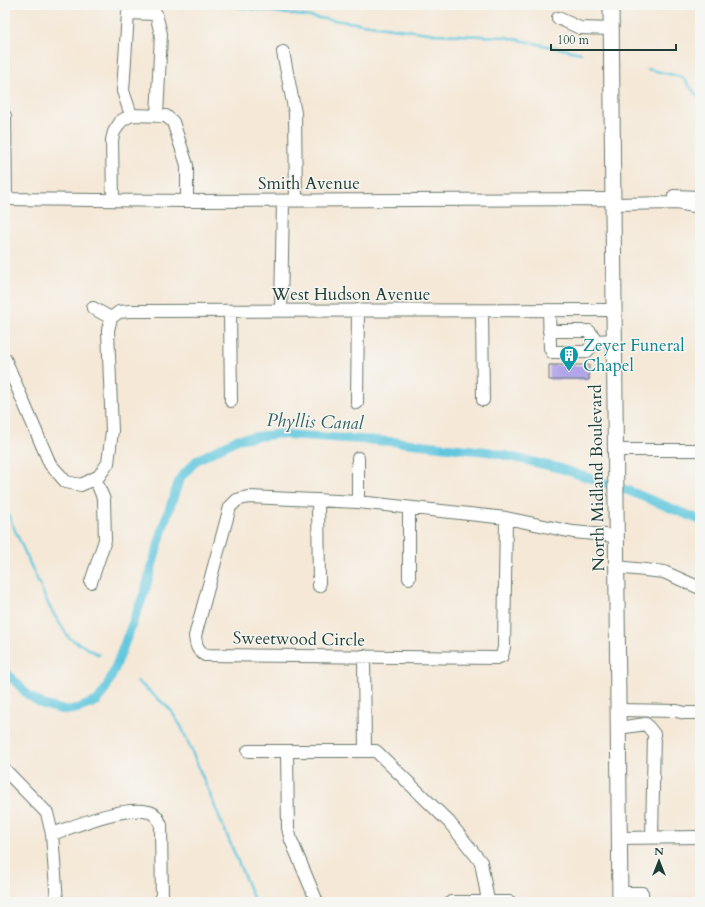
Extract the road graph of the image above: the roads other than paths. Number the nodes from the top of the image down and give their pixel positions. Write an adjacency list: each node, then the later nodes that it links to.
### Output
1 (611, 5): 3 (main road, North Midland Boulevard)
2 (558, 18): 3 (street)
3 (612, 29): 11 (main road, North Midland Boulevard)
4 (283, 52): 14 (street)
5 (131, 115): 7 (street); 7 (street); 10 (street)
6 (5, 116): 9 (street)
7 (157, 116): 12 (street)
8 (700, 197): 11 (street, Smith Avenue)
9 (5, 199): 10 (street, Smith Avenue)
10 (113, 200): 12 (street, Smith Avenue)
11 (613, 200): 14 (street, Smith Avenue); 15 (street); 20 (main road, North Midland Boulevard)
12 (187, 201): 13 (street, Smith Avenue)
13 (283, 201): 14 (street, Smith Avenue); 17 (street)
14 (296, 201)
15 (700, 207)
16 (93, 308): 23 (street)
17 (281, 310): 18 (street, West Hudson Avenue); 21 (street, West Hudson Avenue)
18 (358, 310): 22 (street, West Hudson Avenue); 30 (street)
19 (549, 310): 20 (street, West Hudson Avenue); 22 (street, West Hudson Avenue); 24 (street)
20 (614, 310): 25 (main road, North Midland Boulevard)
21 (230, 311): 23 (street, West Hudson Avenue); 29 (street)
22 (482, 311): 28 (street)
23 (111, 318): 34 (street)
24 (549, 331): 26 (street); 26 (street)
25 (614, 340): 26 (street); 31 (main road, North Midland Boulevard)
26 (597, 341)
27 (5, 359): 34 (street)
28 (483, 400)
29 (230, 401)
30 (356, 403)
31 (615, 450): 32 (street); 39 (main road, North Midland Boulevard)
32 (700, 450)
33 (358, 458): 36 (street)
34 (95, 478): 42 (street)
35 (318, 500): 36 (street, Sweetwood Circle); 43 (street); 45 (street, Sweetwood Circle)
36 (358, 502): 37 (street, Sweetwood Circle)
37 (409, 508): 38 (street, Sweetwood Circle); 41 (street)
38 (506, 518): 39 (street, Sweetwood Circle); 45 (street, Sweetwood Circle)
39 (616, 536): 40 (main road, North Midland Boulevard)
40 (616, 567): 44 (street); 46 (main road, North Midland Boulevard)
41 (409, 578)
42 (91, 582)
43 (318, 586)
44 (700, 588)
45 (364, 656): 51 (street)
46 (618, 710): 47 (street); 48 (main road, North Midland Boulevard)
47 (700, 713)
48 (618, 728): 55 (main road, North Midland Boulevard); 56 (street)
49 (248, 751): 50 (street)
50 (287, 751): 51 (street); 61 (street)
51 (365, 751): 58 (street)
52 (5, 770): 53 (street)
53 (52, 834): 59 (street); 60 (street)
54 (700, 836): 56 (street)
55 (619, 838): 56 (street); 57 (main road, North Midland Boulevard)
56 (652, 838)
57 (620, 898): 64 (street)
58 (488, 901): 62 (street); 63 (street)
59 (57, 902)
60 (162, 902)
61 (317, 902)
62 (451, 902)
63 (510, 902)
64 (644, 902)

